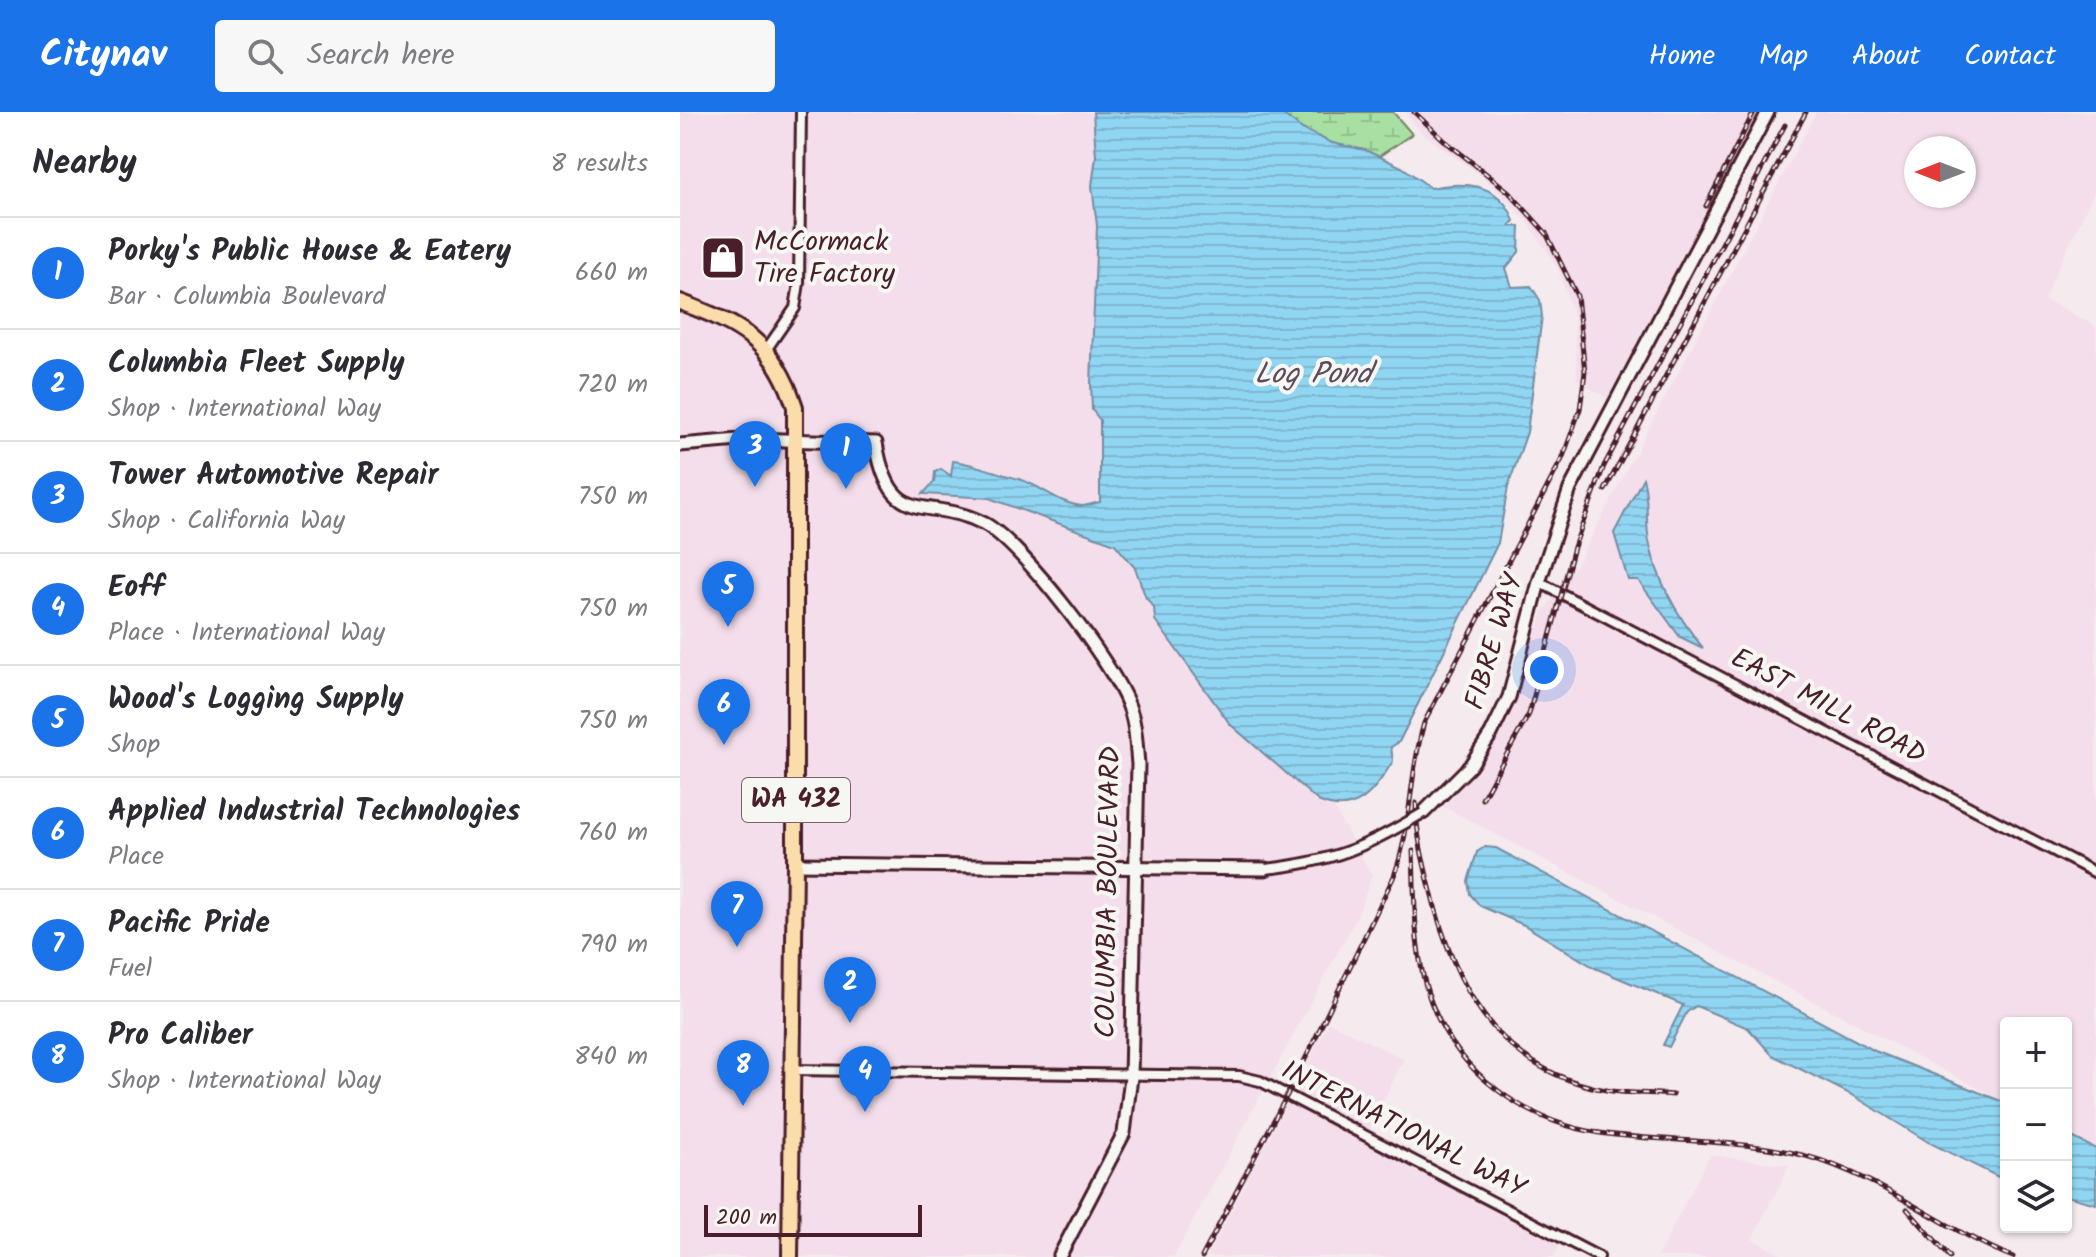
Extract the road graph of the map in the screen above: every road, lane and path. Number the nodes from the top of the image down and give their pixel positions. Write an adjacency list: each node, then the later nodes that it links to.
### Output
1 (801, 112): 4 (street)
2 (1768, 112): 7 (street, FIBRE WAY)
3 (680, 302): 4 (highway, WA 432)
4 (766, 350): 5 (highway, WA 432)
5 (796, 441): 6 (street); 9 (highway, WA 432); 10 (street, COLUMBIA BOULEVARD)
6 (680, 445)
7 (1539, 582): 8 (street, FIBRE WAY); 12 (street, EAST MILL ROAD)
8 (1423, 813): 11 (street, FIBRE WAY, bridge)
9 (795, 864): 10 (street, FIBRE WAY); 13 (highway, WA 432)
10 (1136, 867): 11 (street, FIBRE WAY); 14 (street, COLUMBIA BOULEVARD)
11 (1266, 869)
12 (2096, 873)
13 (793, 1070): 14 (street, INTERNATIONAL WAY); 15 (highway, WA 432)
14 (1131, 1077): 16 (street, COLUMBIA BOULEVARD); 17 (street, INTERNATIONAL WAY)
15 (790, 1257)
16 (1059, 1257)
17 (1599, 1257)

